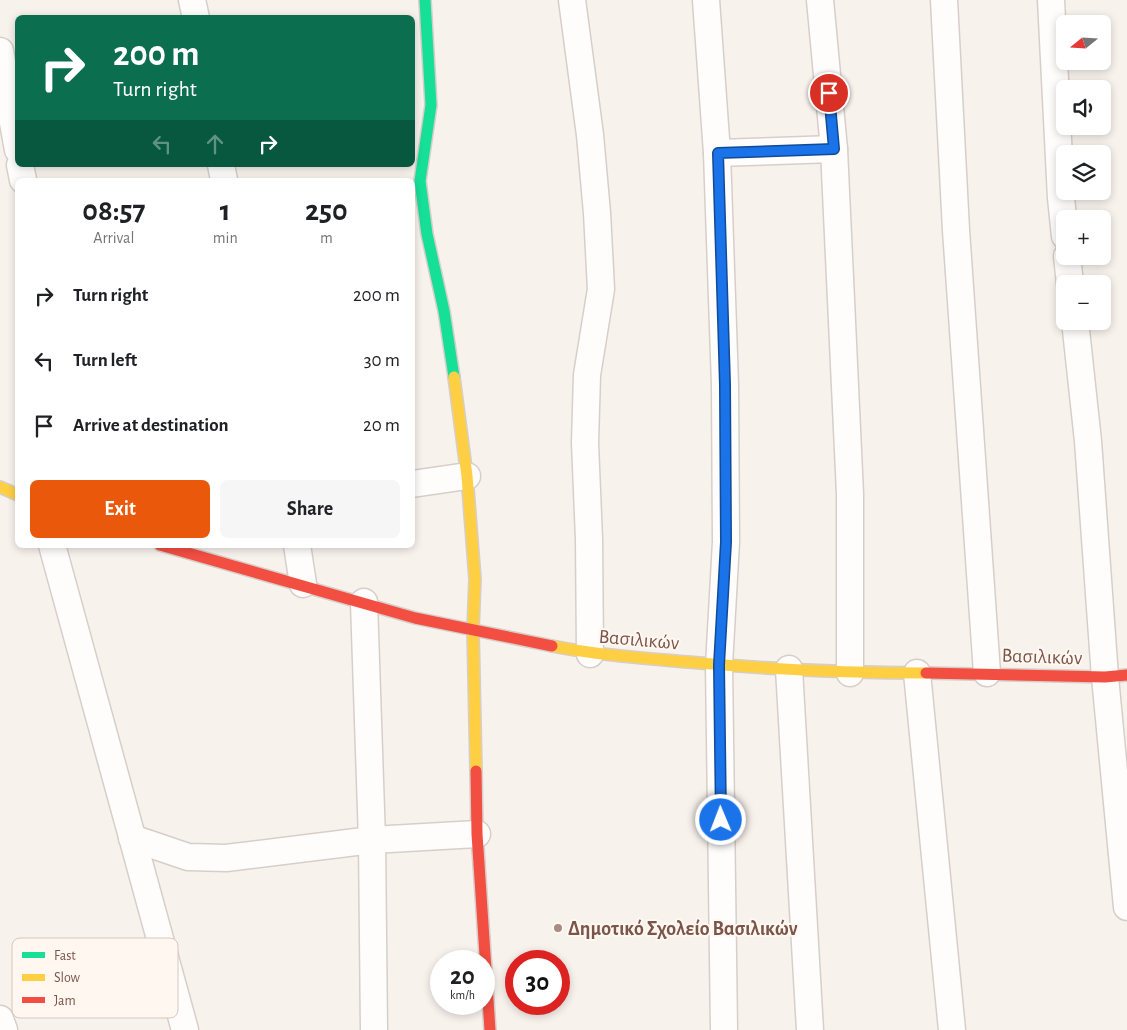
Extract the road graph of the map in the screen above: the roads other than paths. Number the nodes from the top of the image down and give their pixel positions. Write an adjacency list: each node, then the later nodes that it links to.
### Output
1 (192, 0): 8 (street)
2 (426, 0): 9 (street)
3 (572, 0): 28 (street)
4 (706, 0): 13 (street)
5 (820, 0): 12 (street)
6 (944, 0): 33 (street)
7 (1051, 0): 15 (street)
8 (195, 15)
9 (421, 45): 14 (street)
10 (0, 51): 11 (street)
11 (15, 134)
12 (834, 149): 13 (street); 32 (street)
13 (718, 153): 29 (street)
14 (416, 181): 16 (street)
15 (1062, 210)
16 (420, 236): 18 (street)
17 (1076, 330): 34 (street)
18 (467, 476): 19 (street); 27 (street)
19 (415, 484)
20 (0, 488): 21 (street)
21 (15, 494)
22 (53, 548): 36 (street)
23 (171, 548): 25 (street, Βασιλικών)
24 (297, 548): 25 (street)
25 (303, 584): 26 (street, Βασιλικών)
26 (364, 602): 27 (street, Βασιλικών); 37 (street)
27 (472, 630): 28 (street, Βασιλικών); 35 (street)
28 (590, 654): 29 (street, Βασιλικών)
29 (719, 665): 30 (street, Βασιλικών); 46 (street)
30 (789, 669): 32 (street, Βασιλικών); 47 (street)
31 (917, 672): 32 (street, Βασιλικών); 33 (street, Βασιλικών); 48 (street)
32 (850, 673)
33 (987, 673): 34 (street, Βασιλικών)
34 (1116, 676): 38 (street)
35 (477, 834): 37 (street); 45 (street)
36 (132, 838): 37 (street); 39 (street)
37 (372, 840): 44 (street)
38 (1127, 907)
39 (160, 938)
40 (178, 1005): 43 (street)
41 (0, 1019): 42 (street)
42 (4, 1030)
43 (185, 1030)
44 (374, 1030)
45 (490, 1030)
46 (724, 1030)
47 (810, 1030)
48 (952, 1030)

